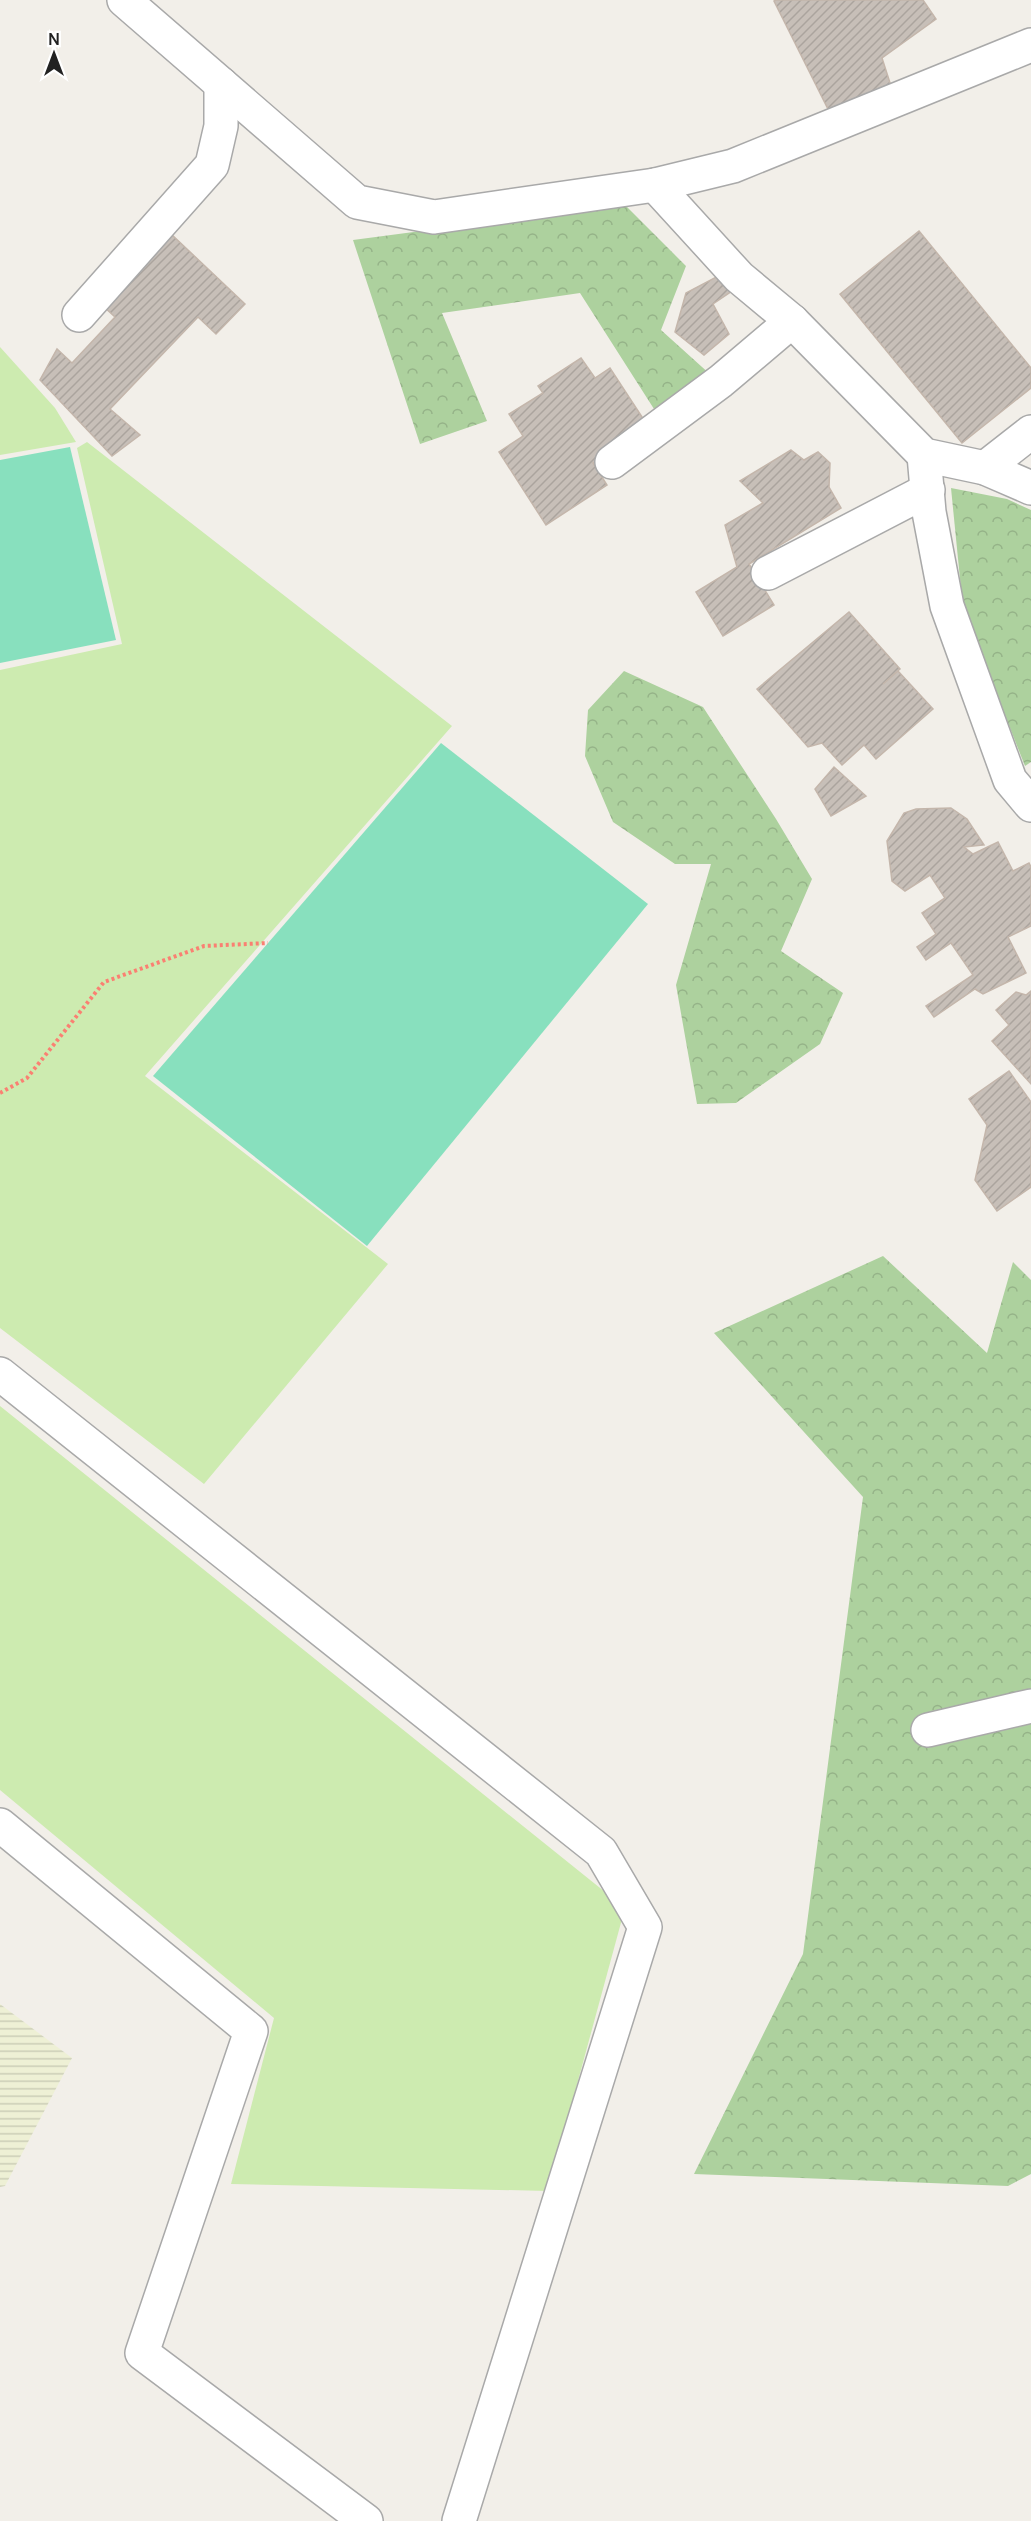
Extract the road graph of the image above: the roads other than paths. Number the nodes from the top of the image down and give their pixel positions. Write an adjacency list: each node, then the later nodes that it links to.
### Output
1 (124, 0): 3 (street)
2 (1031, 45): 4 (street)
3 (221, 84): 4 (street); 5 (street)
4 (655, 185): 6 (street)
5 (79, 315)
6 (792, 321): 8 (street); 9 (street)
7 (1031, 432): 10 (street)
8 (924, 454): 10 (street); 12 (street)
9 (612, 462)
10 (986, 468): 11 (street)
11 (1031, 488)
12 (928, 490): 13 (street); 14 (street)
13 (768, 573)
14 (1031, 805)
15 (0, 1374): 20 (street)
16 (1031, 1707): 17 (street)
17 (928, 1730)
18 (0, 1825): 19 (street)
19 (366, 2521)
20 (459, 2521)

